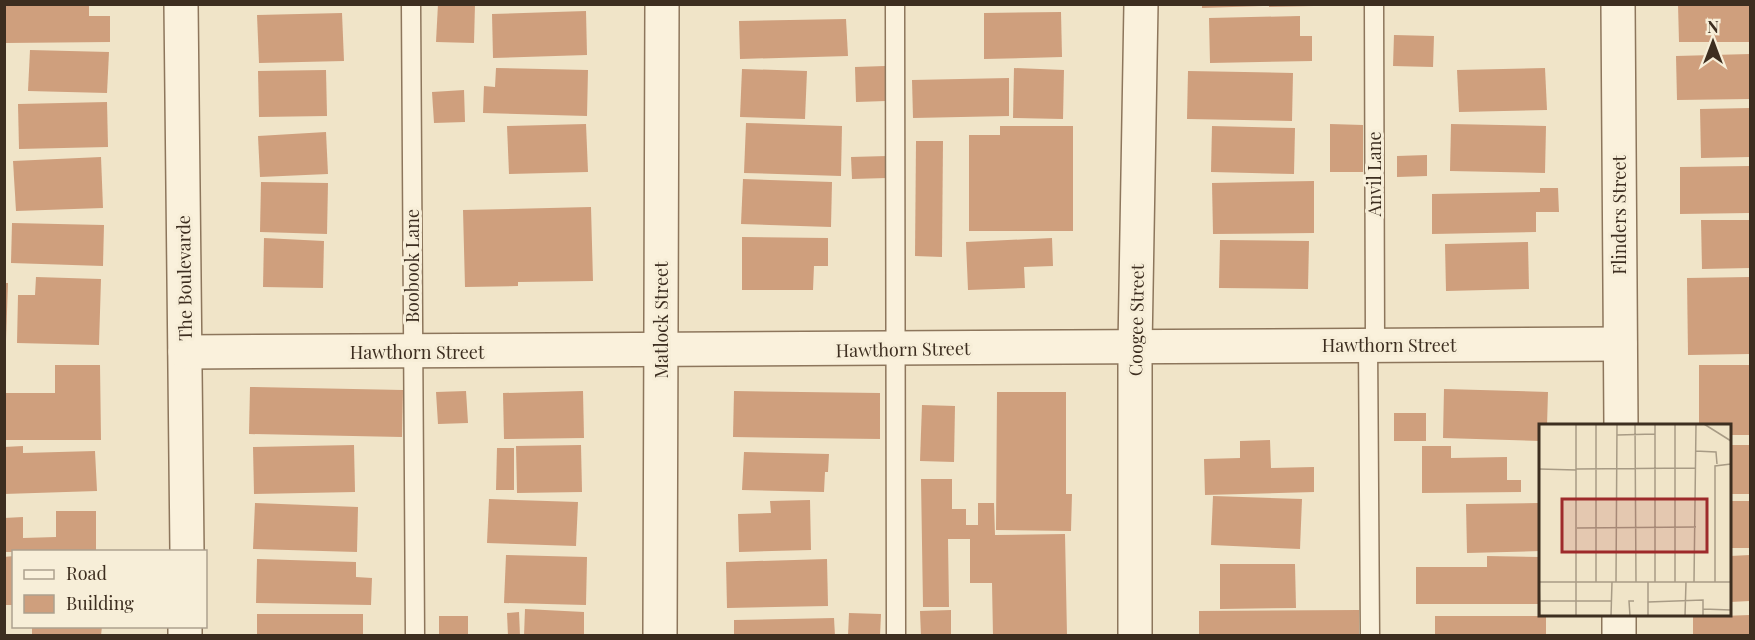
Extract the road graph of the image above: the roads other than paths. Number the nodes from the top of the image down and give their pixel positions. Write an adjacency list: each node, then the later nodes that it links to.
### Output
1 (181, 4): 13 (street, The Boulevarde)
2 (411, 4): 14 (lane, Boobook Lane)
3 (662, 4): 12 (street, Matlock Street)
4 (895, 4): 11 (lane)
5 (1142, 4): 10 (street, Coogee Street)
6 (1374, 4): 8 (lane, Anvil Lane)
7 (1618, 4): 9 (street, Flinders Street)
8 (1371, 344): 9 (street, Hawthorn Street); 10 (street, Hawthorn Street); 22 (lane, Anvil Lane)
9 (1620, 345): 15 (street, Flinders Street)
10 (1135, 346): 11 (street, Hawthorn Street); 21 (street, Coogee Street)
11 (895, 349): 12 (street, Hawthorn Street); 20 (lane)
12 (661, 351): 14 (street, Hawthorn Street); 19 (street, Matlock Street)
13 (185, 352): 14 (street, Hawthorn Street); 16 (street, The Boulevarde)
14 (412, 353): 18 (lane, Boobook Lane)
15 (1621, 424)
16 (187, 550)
17 (1619, 616): 23 (street)
18 (415, 636)
19 (660, 636)
20 (896, 636)
21 (1135, 636)
22 (1370, 636)
23 (1619, 636)

